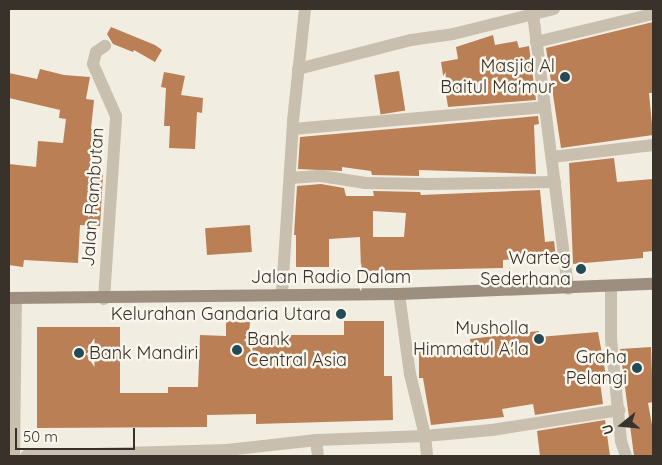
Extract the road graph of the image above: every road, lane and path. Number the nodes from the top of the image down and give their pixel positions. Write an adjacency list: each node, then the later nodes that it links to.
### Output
1 (305, 9): 7 (street)
2 (554, 9): 4 (street)
3 (650, 12): 5 (street)
4 (532, 14): 5 (street); 7 (street)
5 (536, 42): 8 (street)
6 (104, 46): 20 (street, Jalan Rambutan)
7 (298, 69): 9 (street)
8 (545, 107): 9 (street); 11 (street)
9 (292, 129): 12 (street)
10 (653, 145): 11 (street)
11 (552, 157): 13 (street)
12 (290, 178): 13 (street); 17 (street)
13 (555, 182): 16 (street)
14 (653, 284): 15 (main road, Jalan Radio Dalam)
15 (611, 288): 16 (main road, Jalan Radio Dalam); 21 (street)
16 (568, 289): 18 (main road, Jalan Radio Dalam)
17 (282, 293): 18 (main road, Jalan Radio Dalam); 20 (main road, Jalan Radio Dalam)
18 (399, 294): 22 (street)
19 (12, 298): 20 (main road, Jalan Radio Dalam); 26 (street)
20 (104, 299)
21 (619, 410): 22 (street); 30 (street)
22 (425, 436): 23 (street); 29 (street)
23 (316, 440): 24 (street); 28 (street)
24 (227, 453): 25 (street)
25 (51, 455): 27 (street)
26 (14, 456)
27 (26, 456)
28 (318, 456)
29 (427, 456)
30 (626, 456)

